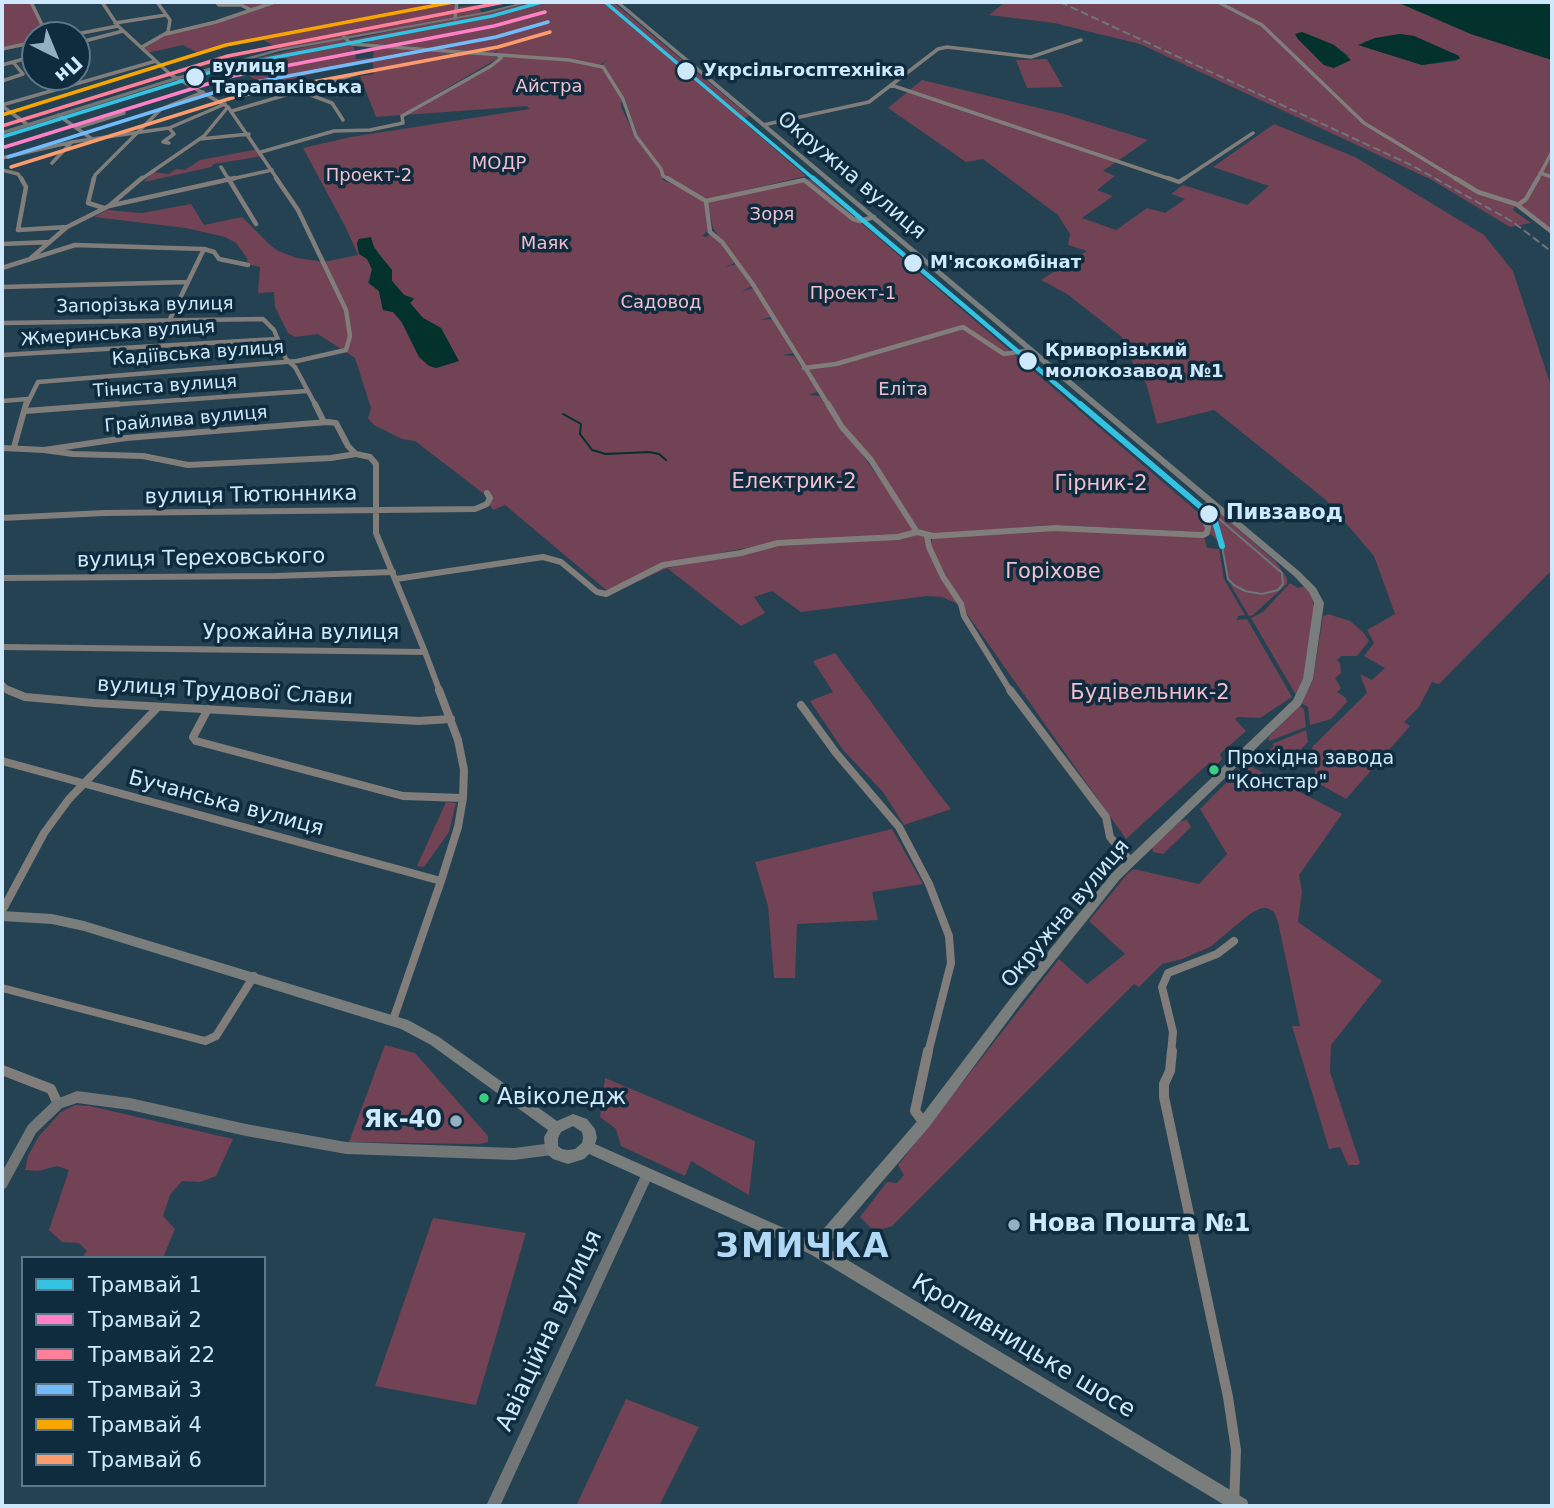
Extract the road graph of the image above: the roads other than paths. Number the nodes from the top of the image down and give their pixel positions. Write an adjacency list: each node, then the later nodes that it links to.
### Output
1 (31, 2): 13 (street)
2 (102, 2): 14 (street)
3 (157, 2): 11 (street)
4 (216, 2): 10 (street)
5 (275, 2): 10 (street)
6 (457, 2): 12 (street)
7 (529, 2): 12 (main road)
8 (617, 2): 43 (main road, Окружна вулиця)
9 (1218, 2): 65 (street)
10 (248, 9): 17 (street)
11 (166, 15): 14 (street); 17 (street)
12 (455, 18): 18 (main road)
13 (40, 21)
14 (116, 25): 15 (street); 16 (street)
15 (91, 31)
16 (123, 31): 19 (street); 22 (street)
17 (166, 34): 22 (street)
18 (344, 37): 24 (street); 32 (main road)
19 (91, 39)
20 (1081, 40): 34 (street)
21 (21, 45): 23 (street)
22 (142, 47): 26 (street)
23 (2, 49)
24 (496, 55): 54 (street); 64 (street)
25 (21, 60): 27 (street)
26 (156, 61): 29 (street); 32 (street)
27 (13, 62): 30 (street); 33 (street)
28 (134, 62): 29 (street)
29 (141, 64): 37 (street)
30 (2, 65)
31 (356, 74): 35 (street)
32 (176, 79): 36 (street); 40 (main road)
33 (2, 81)
34 (891, 85): 43 (street); 48 (street)
35 (300, 91): 38 (street); 41 (street)
36 (203, 92): 38 (street); 47 (street)
37 (2, 106): 42 (street)
38 (228, 107): 45 (street); 49 (street); 50 (street)
39 (124, 113): 44 (street)
40 (58, 116): 42 (main road); 44 (street)
41 (343, 120)
42 (27, 125): 46 (main road)
43 (763, 125): 67 (main road, Окружна вулиця)
44 (76, 128): 51 (street)
45 (169, 128): 47 (street); 53 (street)
46 (2, 133)
47 (139, 133): 51 (street); 66 (street)
48 (1253, 133)
49 (249, 134): 50 (street); 54 (street)
50 (199, 138): 66 (street)
51 (92, 139): 52 (street)
52 (72, 142): 56 (street); 57 (street)
53 (169, 143)
54 (261, 152): 60 (street)
55 (1552, 155): 61 (street)
56 (2, 158)
57 (52, 163)
58 (221, 167): 63 (street)
59 (2, 170): 69 (street)
60 (272, 170): 63 (street); 85 (street, Кадіївська вулиця)
61 (1540, 173): 62 (street); 65 (street)
62 (1552, 177)
63 (229, 180): 66 (street); 68 (street)
64 (706, 201): 67 (street); 86 (street)
65 (1518, 205): 70 (street)
66 (107, 207): 69 (street)
67 (874, 217): 83 (main road, Окружна вулиця)
68 (256, 224)
69 (67, 227): 71 (street)
70 (1552, 232)
71 (50, 242): 72 (street); 74 (street)
72 (2, 244)
73 (204, 248): 74 (street); 75 (street); 78 (street)
74 (31, 258): 76 (street)
75 (248, 265)
76 (4, 267): 77 (street)
77 (2, 276)
78 (188, 282): 79 (street); 80 (street)
79 (2, 287)
80 (170, 319): 81 (street, Запорізька вулиця); 82 (street, Запорізька вулиця)
81 (2, 323)
82 (277, 339): 84 (street, Жмеринська вулиця); 85 (street)
83 (1032, 351): 86 (street); 97 (main road, Окружна вулиця)
84 (2, 355)
85 (289, 362): 87 (street); 88 (street, Кадіївська вулиця)
86 (804, 368): 100 (street)
87 (307, 391): 90 (street, Тіниста вулиця); 91 (street)
88 (28, 399): 89 (street); 90 (street)
89 (2, 401)
90 (25, 411): 92 (street)
91 (324, 422): 94 (street, Грайлива вулиця); 95 (street)
92 (14, 447): 93 (street, Грайлива вулиця); 94 (street, Грайлива вулиця)
93 (2, 448)
94 (44, 450): 95 (street)
95 (356, 454): 98 (street)
96 (487, 492): 98 (street, вулиця Тютюнника)
97 (1212, 503): 101 (street); 114 (main road, Окружна вулиця)
98 (374, 510): 99 (street, вулиця Тютюнника); 102 (street)
99 (2, 518)
100 (917, 532): 101 (street); 102 (street, вулиця Тереховського)
101 (927, 536): 114 (street)
102 (394, 575): 103 (street, вулиця Тереховського); 105 (street)
103 (2, 578)
104 (2, 647): 105 (street, Урожайна вулиця)
105 (425, 652): 110 (street, Урожайна вулиця)
106 (2, 684): 108 (street, вулиця Трудової Слави)
107 (801, 705): 123 (street)
108 (158, 707): 109 (street, вулиця Трудової Слави); 112 (street)
109 (208, 709): 110 (street, вулиця Трудової Слави); 113 (street)
110 (451, 719): 113 (street, Урожайна вулиця)
111 (2, 761): 112 (street, Бучанська вулиця)
112 (84, 784): 115 (street, Бучанська вулиця); 116 (street)
113 (463, 798): 115 (street, Урожайна вулиця)
114 (1130, 862): 123 (main road, Окружна вулиця)
115 (441, 881): 120 (street, Урожайна вулиця)
116 (2, 913): 118 (main road)
117 (1234, 941): 130 (street)
118 (254, 976): 119 (street); 120 (main road)
119 (2, 988)
120 (393, 1020): 124 (main road)
121 (2, 1070): 122 (street)
122 (58, 1104): 126 (main road); 128 (main road)
123 (924, 1123): 129 (main road, Окружна вулиця)
124 (556, 1128): 125 (main road); 126 (main road)
125 (587, 1147): 126 (main road); 127 (main road, Кропивницьке шосе)
126 (552, 1149)
127 (647, 1175): 129 (main road, Кропивницьке шосе); 131 (main road, Авіаційна вулиця)
128 (2, 1184)
129 (816, 1249): 130 (main road, Кропивницьке шосе)
130 (1236, 1505)
131 (493, 1506)

